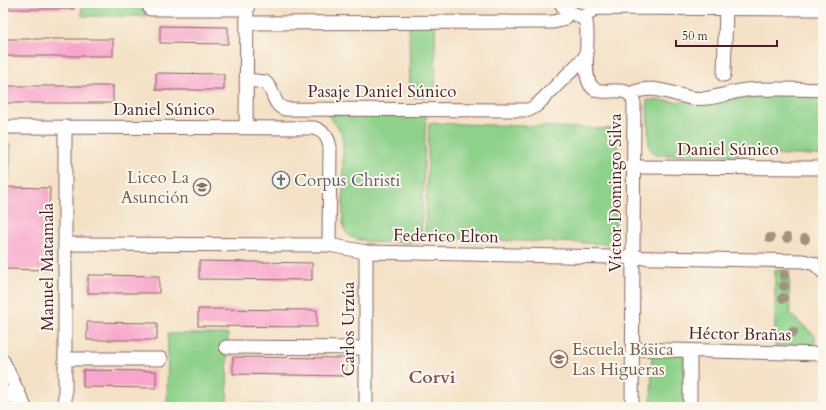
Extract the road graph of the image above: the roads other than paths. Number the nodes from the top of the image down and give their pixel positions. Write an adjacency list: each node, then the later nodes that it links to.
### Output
1 (247, 6): 5 (street); 8 (street)
2 (717, 6): 3 (street); 7 (street); 10 (street)
3 (789, 6): 6 (street)
4 (565, 8): 7 (street); 8 (street)
5 (150, 9)
6 (823, 9)
7 (583, 18): 9 (street, Víctor Domingo Silva)
8 (247, 23): 11 (street)
9 (587, 55): 11 (street, Pasaje Daniel Súnico); 13 (street, Víctor Domingo Silva)
10 (724, 75)
11 (246, 80): 16 (street)
12 (823, 90): 13 (street)
13 (630, 94): 17 (street, Víctor Domingo Silva)
14 (3, 127): 15 (street, Daniel Súnico)
15 (65, 127): 16 (street, Daniel Súnico); 19 (street, Manuel Matamala)
16 (246, 127): 20 (street, Daniel Súnico)
17 (634, 167): 18 (street, Daniel Súnico); 22 (street, Víctor Domingo Silva)
18 (823, 168)
19 (65, 244): 20 (street, Federico Elton); 29 (street, Manuel Matamala)
20 (329, 245): 21 (street, Federico Elton)
21 (366, 252): 22 (street, Federico Elton); 25 (street, Carlos Urzúa)
22 (633, 258): 23 (street, Federico Elton); 26 (street, Víctor Domingo Silva)
23 (823, 272)
24 (226, 347): 25 (street)
25 (366, 348): 35 (street, Carlos Urzúa)
26 (632, 349): 27 (street, Héctor Brañas); 36 (street, Víctor Domingo Silva)
27 (690, 351): 28 (street, Héctor Brañas); 37 (street)
28 (823, 354)
29 (64, 359): 30 (street); 34 (street, Manuel Matamala)
30 (161, 359)
31 (3, 361): 33 (street)
32 (3, 391): 33 (street)
33 (24, 406)
34 (64, 407)
35 (366, 407)
36 (632, 407)
37 (690, 407)

